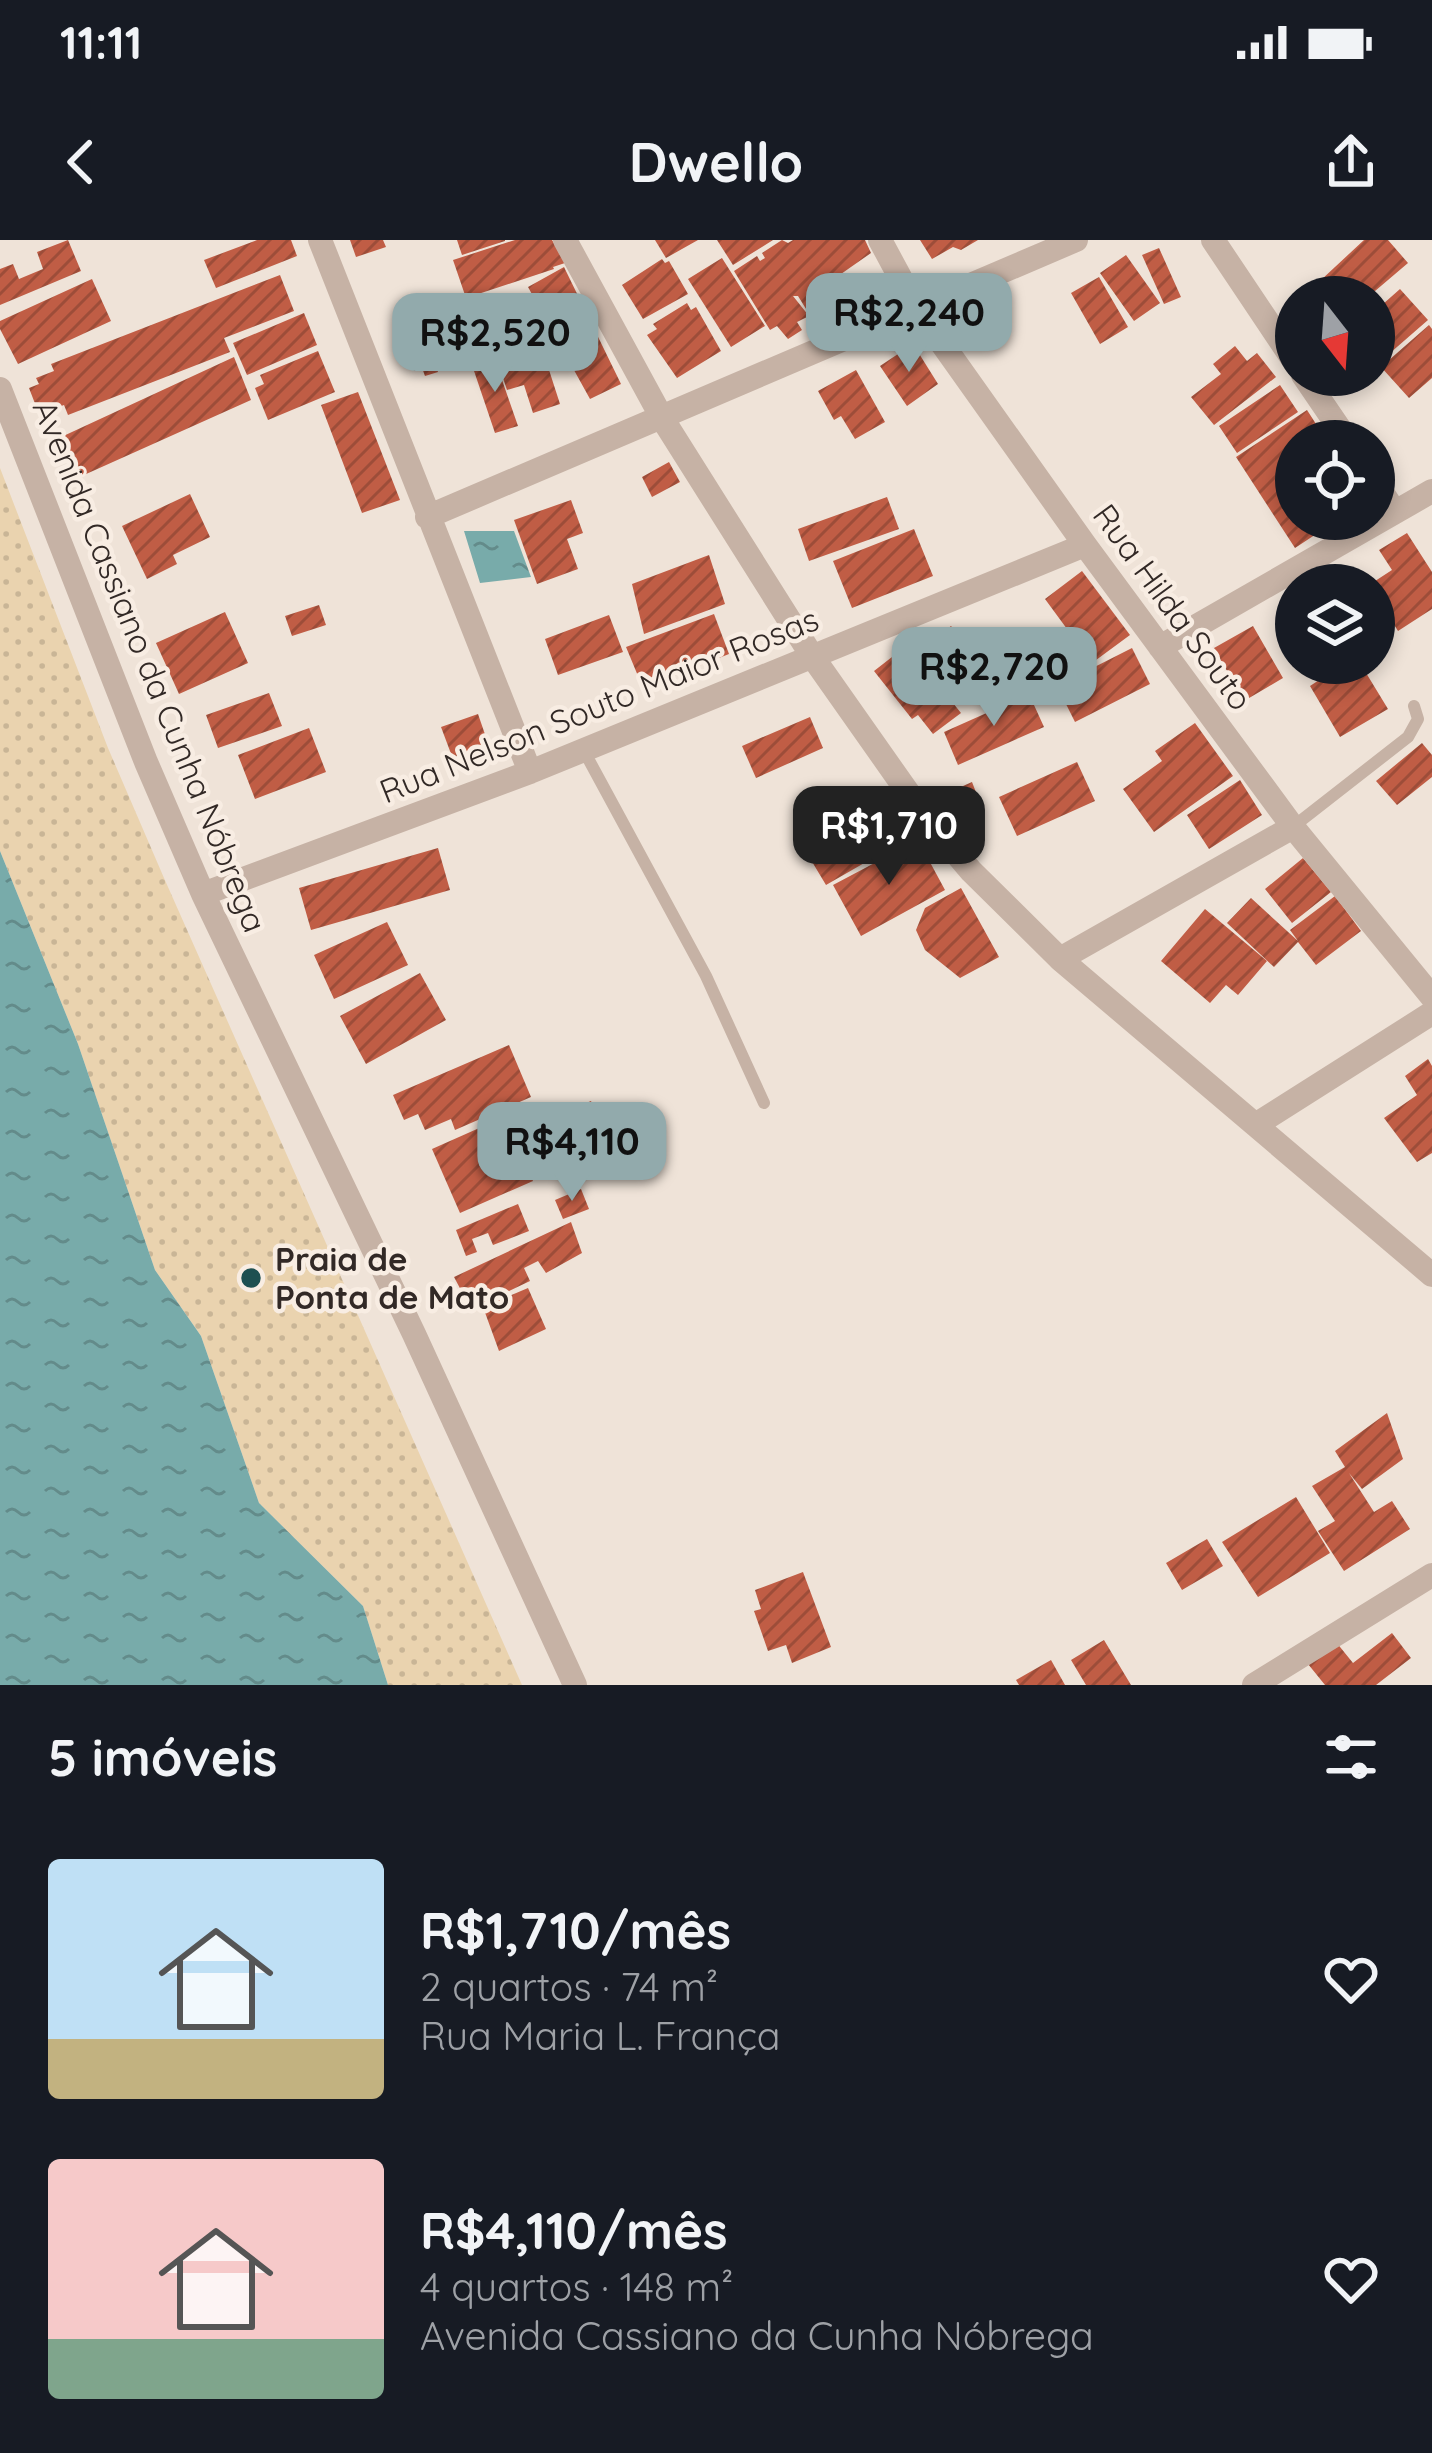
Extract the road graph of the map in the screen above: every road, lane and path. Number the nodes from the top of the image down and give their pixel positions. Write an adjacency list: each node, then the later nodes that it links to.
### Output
1 (320, 240): 12 (street)
2 (565, 240): 9 (street)
3 (1076, 240): 6 (street)
4 (1213, 240): 7 (street)
5 (881, 241): 6 (street, Rua Hilda Souto)
6 (916, 307): 9 (street); 14 (street, Rua Hilda Souto)
7 (1275, 333)
8 (0, 389): 21 (street, Avenida Cassiano da Cunha Nóbrega)
9 (662, 418): 12 (street); 16 (street)
10 (1432, 491): 11 (street)
11 (1395, 512)
12 (427, 517): 19 (street)
13 (1346, 540): 15 (street)
14 (1085, 545): 15 (street, Rua Hilda Souto); 16 (street, Rua Nelson Souto Maior Rosas)
15 (1160, 646): 20 (street, Rua Hilda Souto)
16 (812, 656): 18 (street, Rua Nelson Souto Maior Rosas); 22 (street)
17 (1414, 706): 20 (lane)
18 (584, 750): 19 (street, Rua Nelson Souto Maior Rosas); 25 (lane)
19 (530, 772): 21 (street, Rua Nelson Souto Maior Rosas)
20 (1293, 827): 22 (street); 23 (street, Rua Hilda Souto)
21 (203, 894): 29 (street, Avenida Cassiano da Cunha Nóbrega)
22 (1060, 959): 26 (street)
23 (1432, 998)
24 (1432, 1013): 26 (street)
25 (764, 1103)
26 (1257, 1124): 27 (street)
27 (1432, 1275)
28 (1432, 1575): 30 (street)
29 (575, 1685)
30 (1254, 1685)

